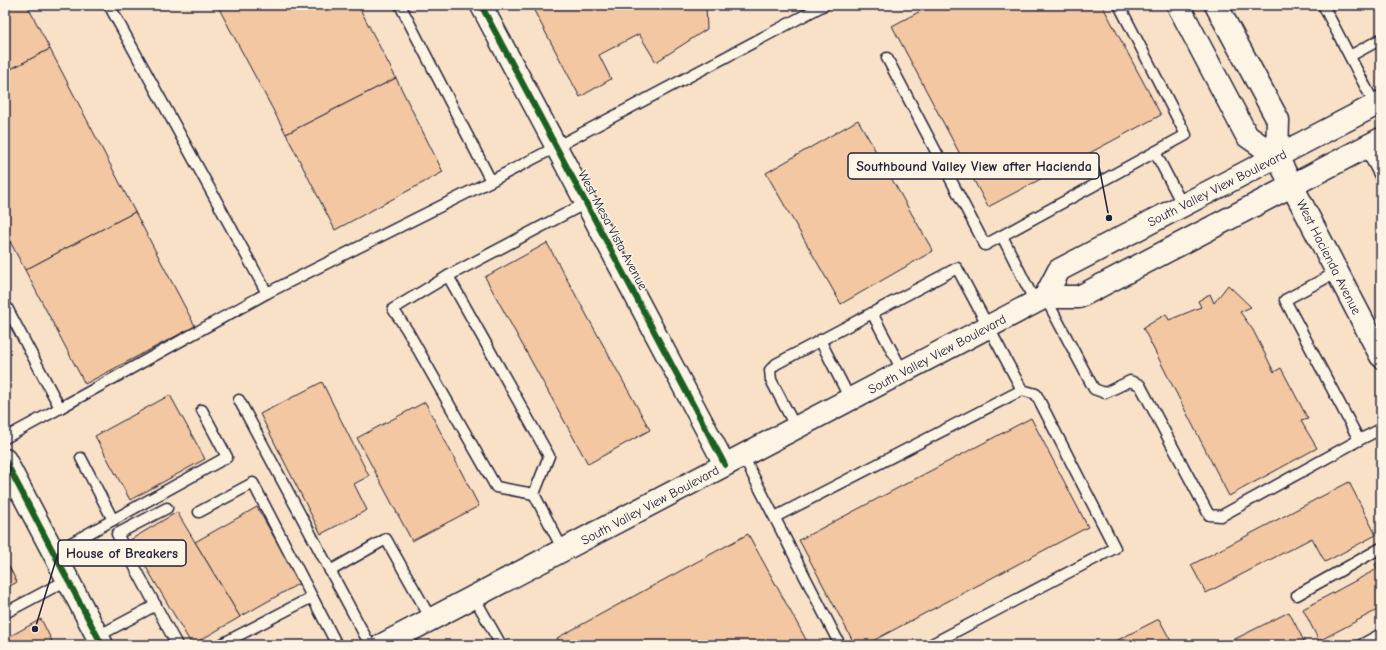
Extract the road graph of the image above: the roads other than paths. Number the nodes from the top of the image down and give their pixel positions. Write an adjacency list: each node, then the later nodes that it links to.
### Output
1 (109, 5): 25 (lane)
2 (400, 5): 18 (lane)
3 (481, 5): 14 (street, West Mesa Vista Avenue)
4 (824, 5): 14 (lane)
5 (1119, 5): 15 (lane)
6 (1178, 5): 16 (main road, West Hacienda Avenue)
7 (1216, 5): 16 (main road, West Hacienda Avenue)
8 (1323, 5): 10 (lane)
9 (1381, 40): 10 (lane)
10 (1350, 56): 12 (lane)
11 (887, 58): 22 (lane)
12 (1378, 103): 16 (main road, South Valley View Boulevard)
13 (1373, 144): 17 (lane); 19 (main road, South Valley View Boulevard)
14 (556, 148): 18 (lane); 20 (street, West Mesa Vista Avenue)
15 (1155, 152): 21 (lane); 22 (lane)
16 (1277, 157): 19 (main road, West Hacienda Avenue); 21 (main road, South Valley View Boulevard)
17 (1381, 178)
18 (490, 181): 25 (lane)
19 (1293, 187): 23 (main road, West Hacienda Avenue); 26 (main road, South Valley View Boulevard)
20 (586, 203): 24 (lane); 44 (street, West Mesa Vista Avenue)
21 (1183, 206): 26 (main road, South Valley View Boulevard)
22 (1002, 236): 26 (lane)
23 (1337, 272): 31 (main road, West Hacienda Avenue); 41 (lane)
24 (448, 276): 46 (lane); 46 (lane)
25 (267, 293): 36 (lane)
26 (1040, 300): 29 (main road, South Valley View Boulevard); 41 (lane)
27 (5, 304): 36 (lane)
28 (872, 313): 29 (lane); 30 (lane); 32 (lane)
29 (989, 326): 32 (main road, South Valley View Boulevard); 33 (lane)
30 (820, 340): 35 (lane); 38 (lane)
31 (1381, 356)
32 (903, 372): 35 (main road, South Valley View Boulevard)
33 (1022, 390): 49 (lane); 71 (lane)
34 (239, 400): 54 (lane)
35 (850, 400): 38 (main road, South Valley View Boulevard)
36 (60, 408): 40 (lane)
37 (202, 410): 50 (lane)
38 (796, 428): 44 (main road, South Valley View Boulevard)
39 (1381, 429): 41 (lane)
40 (5, 438)
41 (1359, 440)
42 (81, 458): 50 (lane)
43 (5, 460): 45 (main road)
44 (734, 460): 49 (lane); 52 (main road, South Valley View Boulevard)
45 (12, 492): 53 (main road)
46 (534, 494): 52 (lane)
47 (167, 508): 59 (lane)
48 (199, 512): 57 (lane)
49 (775, 517): 70 (lane)
50 (113, 520): 53 (lane)
51 (1381, 548): 56 (lane)
52 (563, 550): 58 (main road, South Valley View Boulevard)
53 (53, 553): 55 (main road)
54 (330, 571): 61 (lane); 68 (lane)
55 (67, 580): 60 (lane); 63 (main road)
56 (1297, 595)
57 (312, 597): 66 (lane); 67 (lane)
58 (474, 597): 61 (main road, South Valley View Boulevard); 69 (lane)
59 (156, 605): 63 (lane); 65 (lane)
60 (5, 612)
61 (432, 619): 64 (main road, South Valley View Boulevard)
62 (1381, 634): 72 (lane)
63 (100, 641)
64 (388, 644)
65 (177, 645)
66 (220, 645)
67 (337, 645)
68 (370, 645)
69 (501, 645)
70 (840, 645)
71 (930, 645)
72 (1361, 645)

